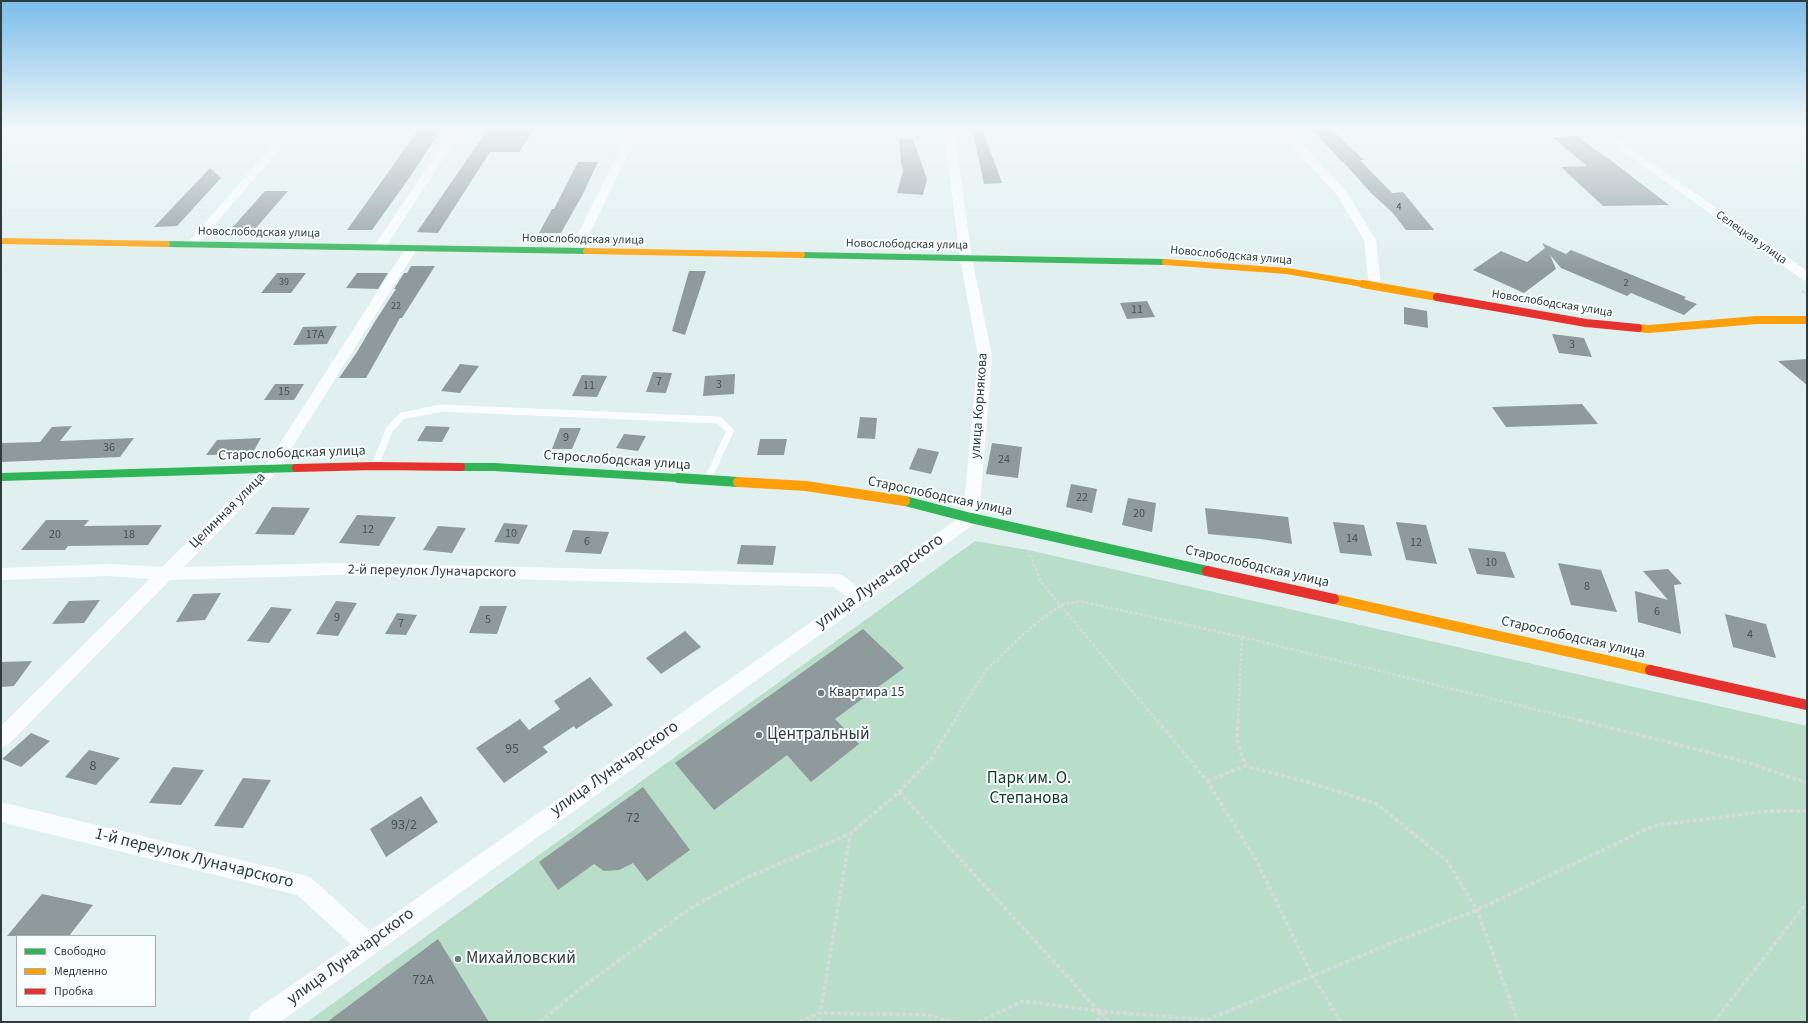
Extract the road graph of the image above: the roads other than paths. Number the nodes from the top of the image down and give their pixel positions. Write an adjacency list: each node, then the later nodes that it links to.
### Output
1 (251, 177): 8 (street)
2 (426, 177): 9 (street)
3 (612, 177): 11 (street)
4 (955, 177): 12 (street, улица Корнякова)
5 (1327, 177): 14 (street)
6 (1665, 177): 13 (street, Селецкая улица)
7 (1, 241): 8 (street, Новослободская улица)
8 (193, 243): 9 (street, Новослободская улица)
9 (379, 248): 10 (street, Новослободская улица)
10 (411, 249): 11 (street, Новослободская улица); 17 (street, Целинная улица)
11 (575, 252): 12 (street, Новослободская улица)
12 (966, 258): 14 (street, Новослободская улица); 20 (street, улица Корнякова)
13 (1807, 277)
14 (1376, 286): 15 (street, Новослободская улица)
15 (1807, 320)
16 (376, 466): 17 (street, Старослободская улица); 19 (street, Старослободская улица); 19 (lane)
17 (271, 469): 18 (street, Старослободская улица); 22 (street, Целинная улица)
18 (1, 477)
19 (708, 480): 20 (street, Старослободская улица)
20 (971, 518): 23 (street, улица Луначарского); 24 (street, Старослободская улица)
21 (1, 574): 22 (street, 2-й переулок Луначарского)
22 (166, 574): 23 (street, 2-й переулок Луначарского); 25 (street, Целинная улица)
23 (858, 598): 27 (street, улица Луначарского)
24 (1807, 705)
25 (1, 739)
26 (1, 812): 27 (street, 1-й переулок Луначарского)
27 (368, 944): 28 (street, улица Луначарского)
28 (260, 1022)

